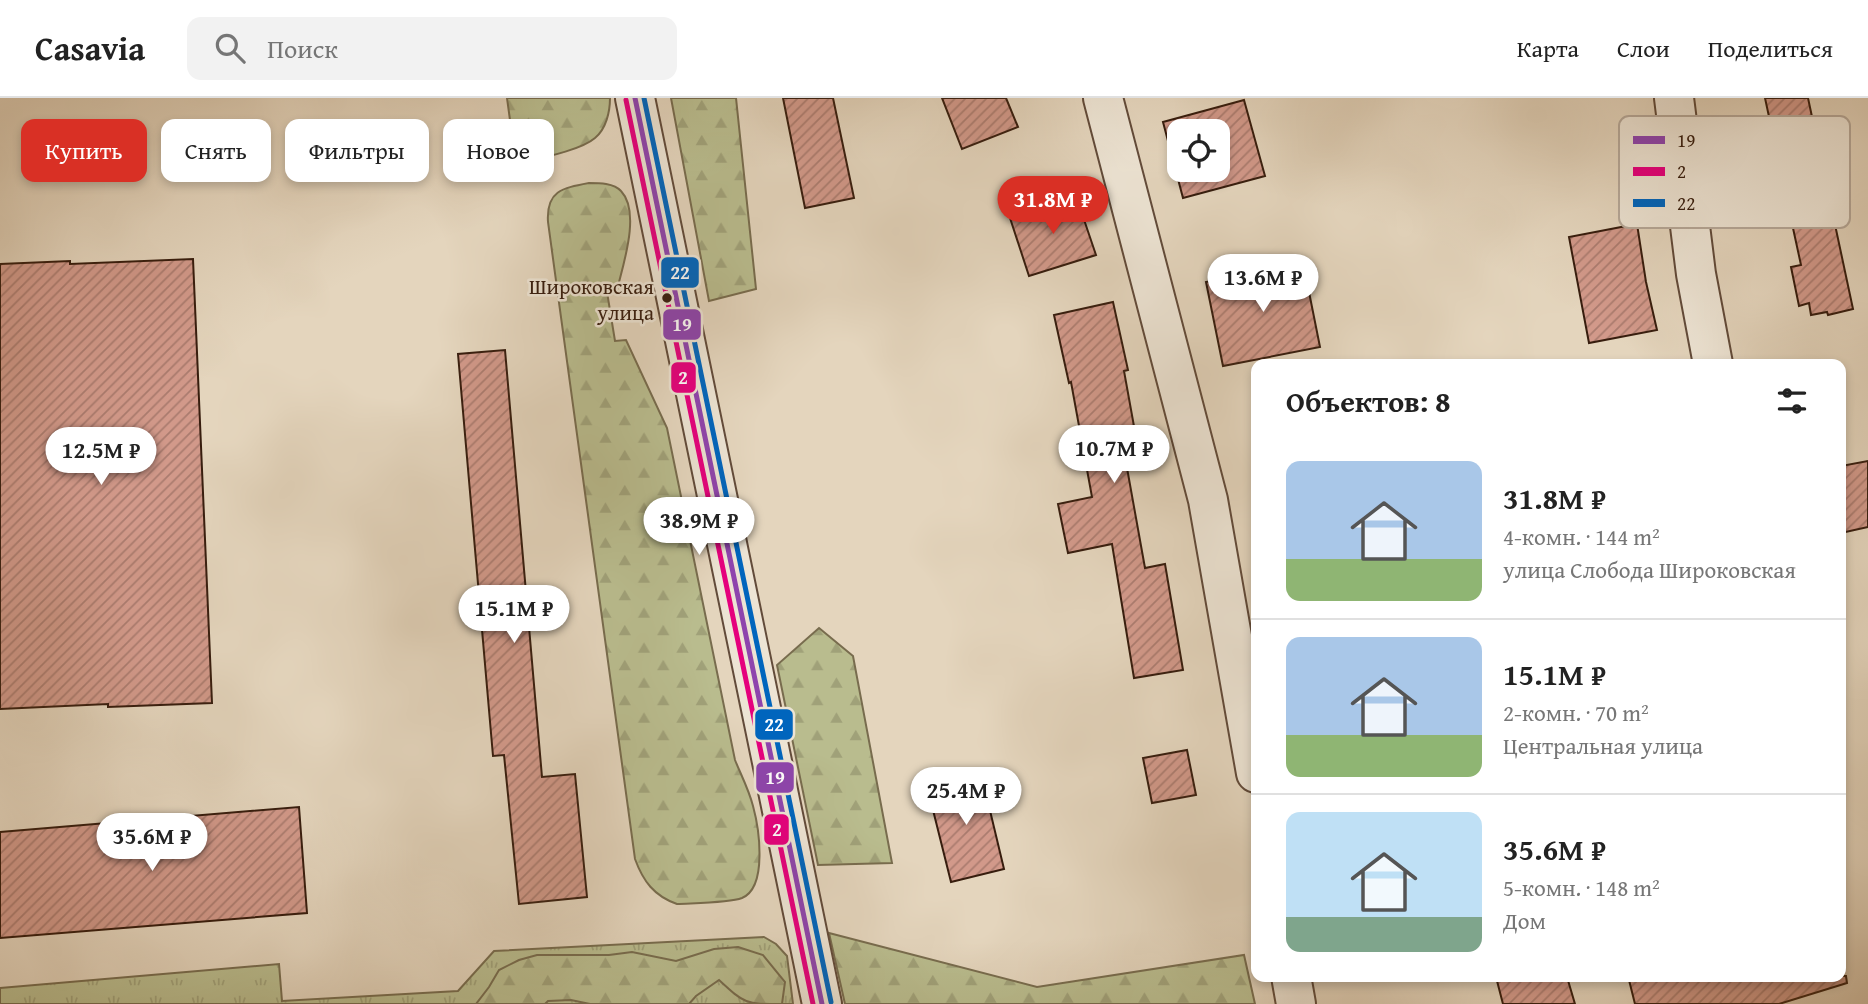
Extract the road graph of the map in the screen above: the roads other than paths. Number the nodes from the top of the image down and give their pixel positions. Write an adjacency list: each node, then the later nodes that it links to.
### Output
1 (635, 98): 9 (street)
2 (1104, 98): 7 (street)
3 (1674, 98): 4 (street)
4 (1676, 116)
5 (1690, 228): 6 (street)
6 (1712, 359)
7 (1251, 734)
8 (1292, 982): 10 (street)
9 (822, 1004)
10 (1296, 1004)

